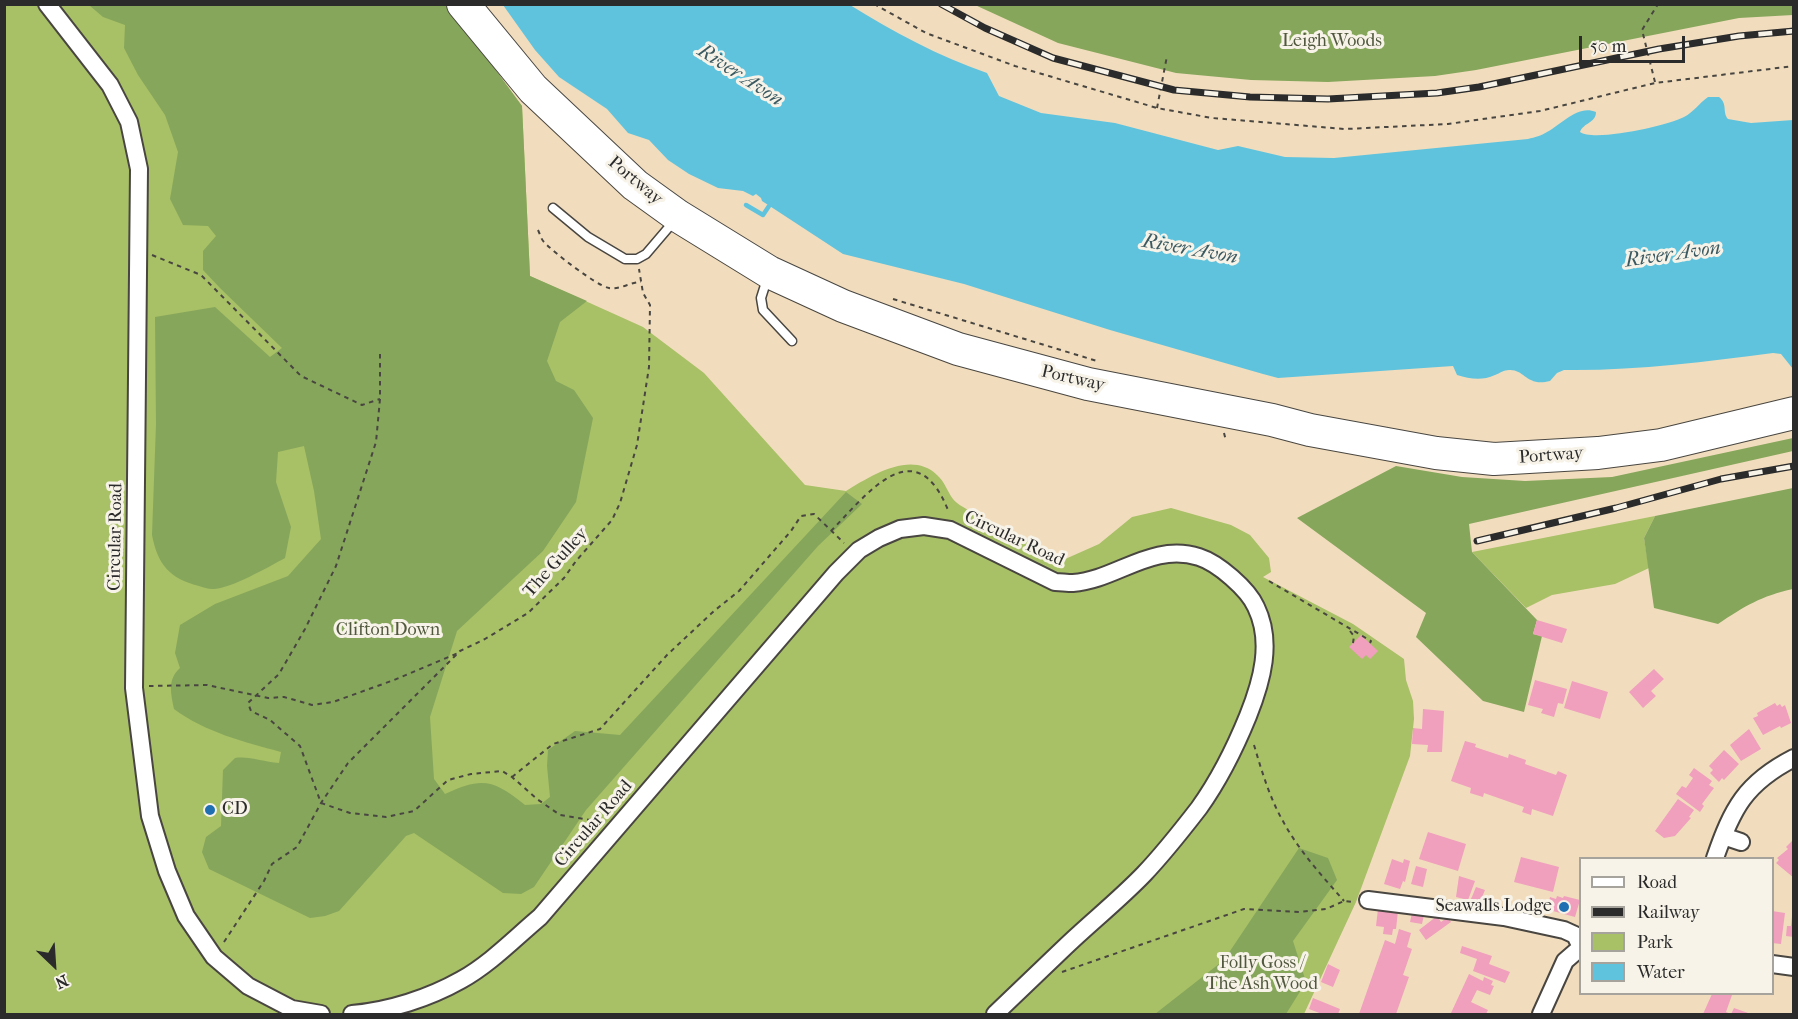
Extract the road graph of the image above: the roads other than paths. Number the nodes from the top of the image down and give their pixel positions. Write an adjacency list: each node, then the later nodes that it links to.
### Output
1 (47, 4): 17 (street, Circular Road)
2 (463, 4): 4 (highway, Portway)
3 (553, 208): 4 (lane)
4 (678, 216): 5 (highway, Portway)
5 (769, 272): 6 (lane); 7 (highway, Portway)
6 (792, 341)
7 (1794, 412)
8 (1794, 758): 9 (street)
9 (1723, 836): 10 (street); 11 (street)
10 (1741, 842)
11 (1715, 857)
12 (1368, 900): 13 (street)
13 (1579, 942)
14 (1579, 948): 20 (street)
15 (1774, 964): 16 (street)
16 (1794, 967)
17 (321, 1014)
18 (352, 1014): 19 (street, Circular Road)
19 (995, 1014)
20 (1541, 1014)

